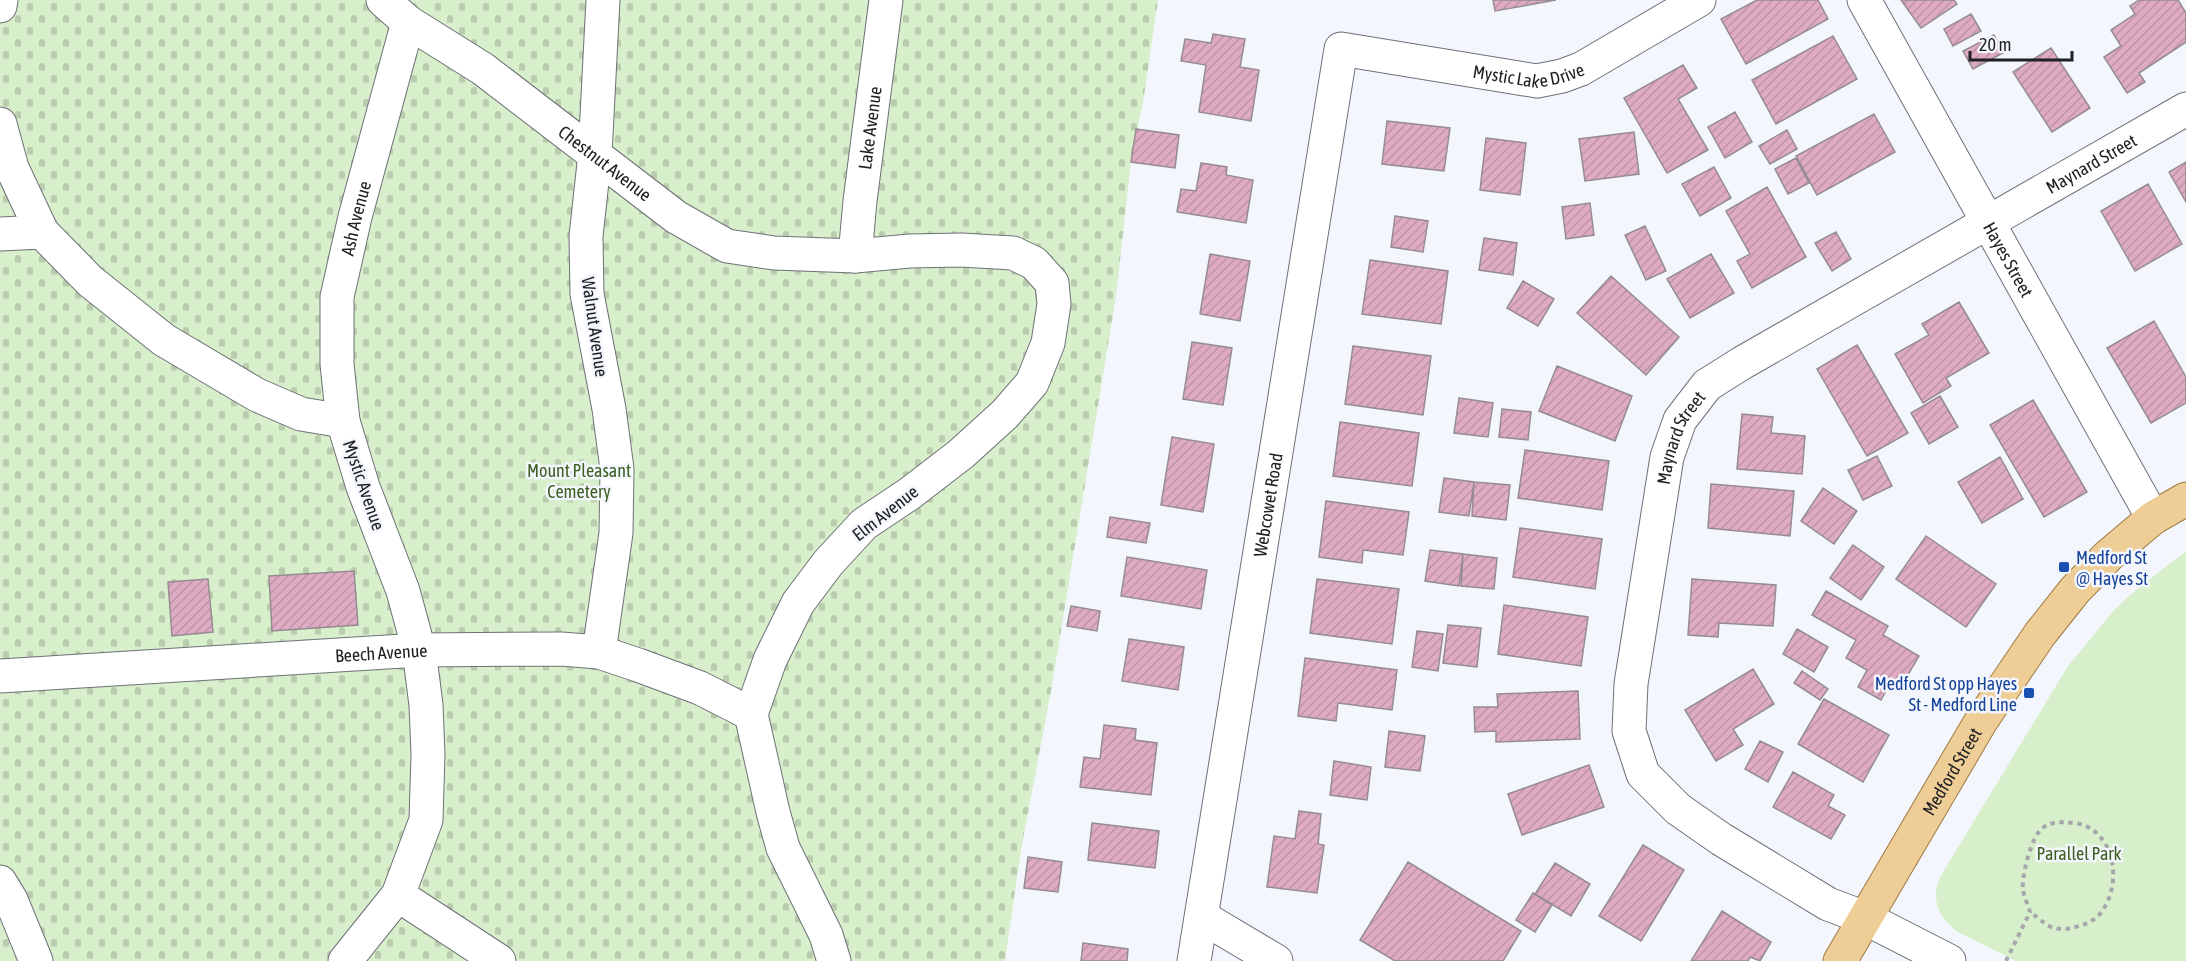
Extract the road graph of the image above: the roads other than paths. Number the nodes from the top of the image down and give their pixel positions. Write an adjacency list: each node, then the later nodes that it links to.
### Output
1 (1, 0): 7 (street)
2 (383, 0): 8 (street, Chestnut Avenue)
3 (603, 0): 12 (street, Walnut Avenue)
4 (886, 0): 16 (street, Lake Avenue)
5 (1699, 0): 9 (street, Mystic Lake Drive)
6 (1864, 0): 13 (street, Hayes Street)
7 (0, 6)
8 (408, 22): 12 (street, Chestnut Avenue); 17 (street, Ash Avenue)
9 (1341, 49): 26 (street, Webcowet Road)
10 (2186, 109): 13 (street, Maynard Street)
11 (0, 124): 14 (street, Mystic Avenue)
12 (595, 153): 16 (street, Chestnut Avenue); 21 (street, Walnut Avenue)
13 (1989, 221): 19 (street, Hayes Street); 27 (street, Maynard Street)
14 (42, 232): 15 (street); 17 (street, Mystic Avenue)
15 (0, 234)
16 (855, 256): 23 (street, Elm Avenue)
17 (343, 421): 20 (street, Mystic Avenue)
18 (2186, 500): 19 (main road, Medford Street)
19 (2153, 518): 27 (main road, Medford Street)
20 (419, 650): 21 (street, Beech Avenue); 22 (street, Beech Avenue); 25 (street, Mystic Avenue)
21 (599, 652): 23 (street, Beech Avenue)
22 (0, 676)
23 (752, 714): 31 (street)
24 (0, 882): 28 (street)
25 (398, 895): 29 (street, Mystic Avenue); 30 (street)
26 (1202, 916): 32 (street, Webcowet Road); 33 (street)
27 (1865, 918): 34 (main road, Medford Street); 35 (street, Maynard Street)
28 (36, 961)
29 (345, 961)
30 (499, 961)
31 (834, 961)
32 (1194, 961)
33 (1276, 961)
34 (1840, 961)
35 (1949, 961)

